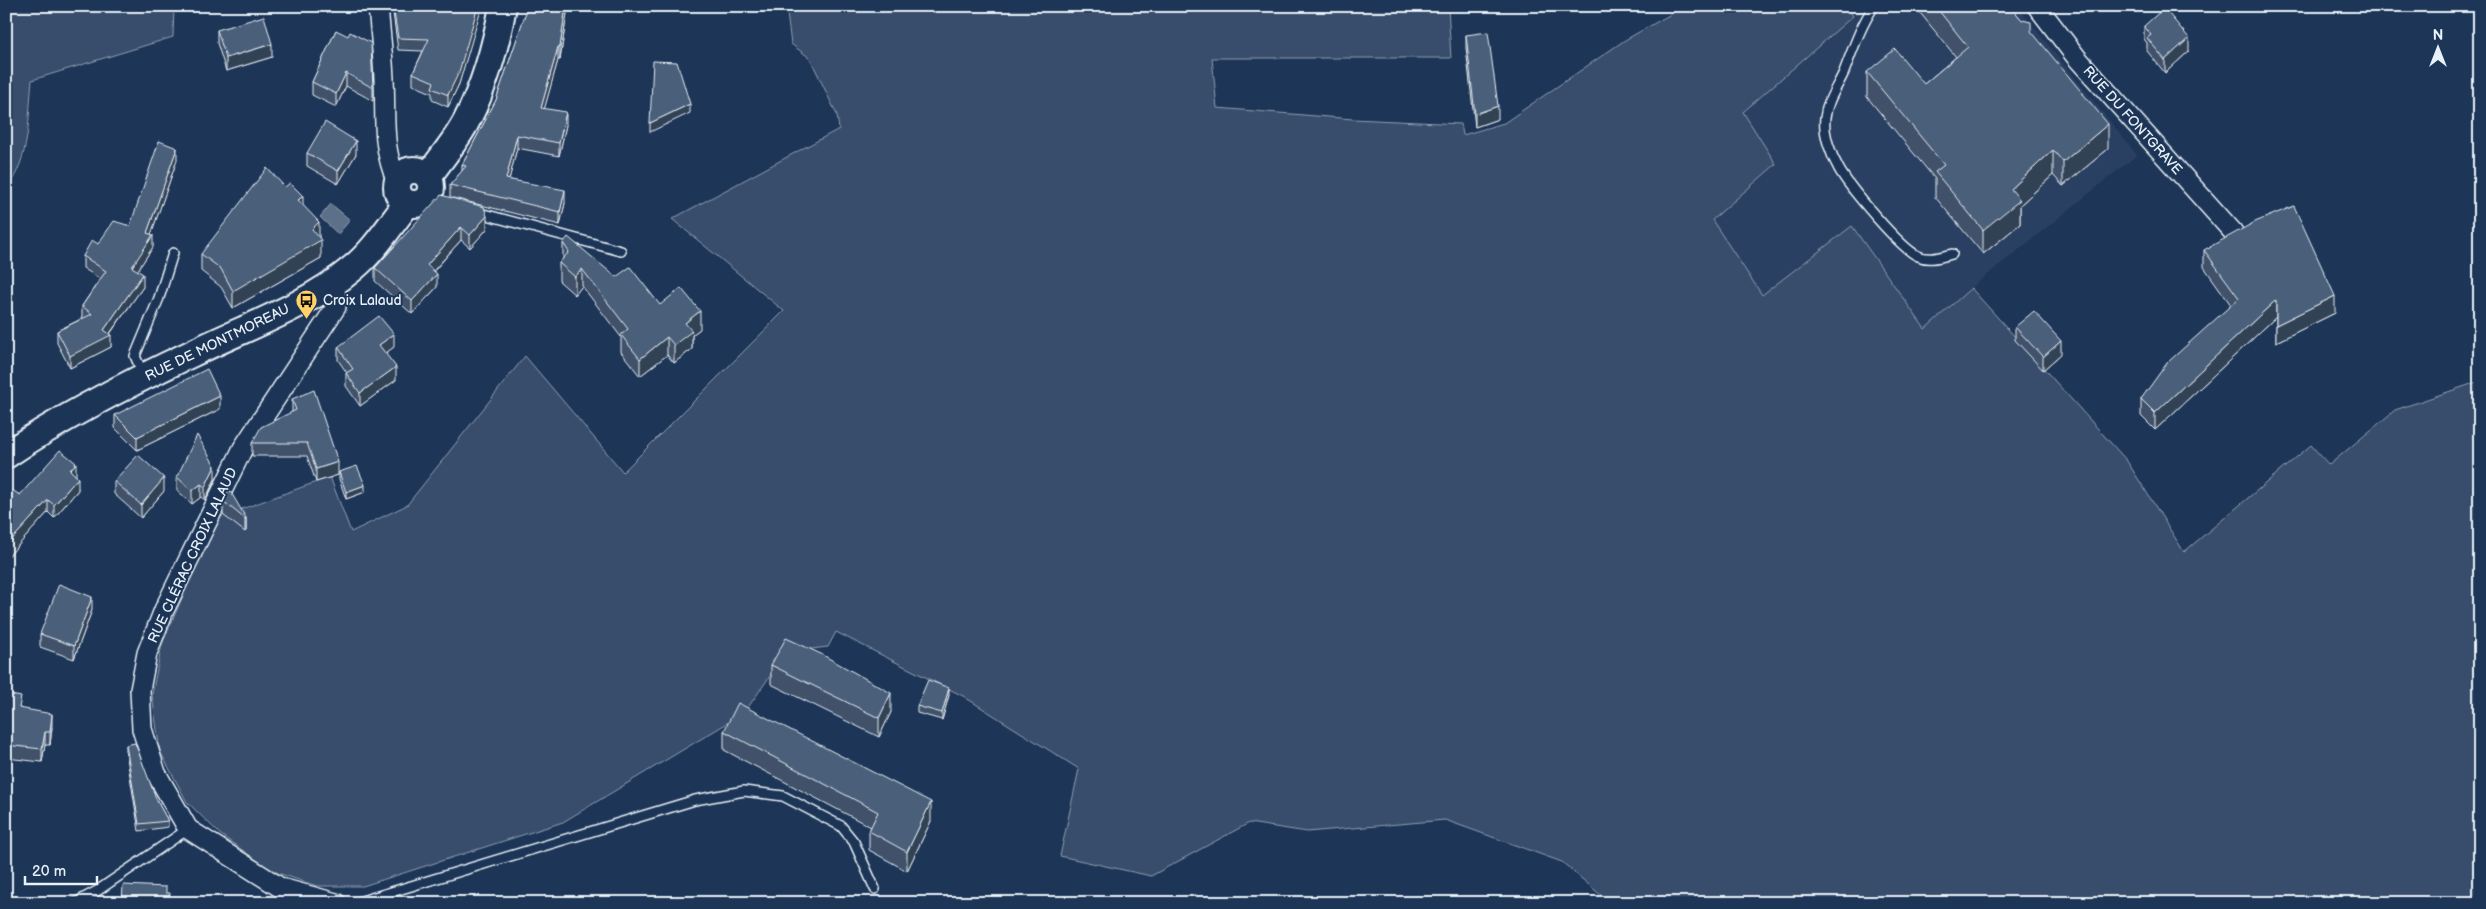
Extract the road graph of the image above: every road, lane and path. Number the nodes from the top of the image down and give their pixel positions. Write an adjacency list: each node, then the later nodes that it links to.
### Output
1 (378, 6): 5 (street)
2 (503, 6): 5 (main road, RUE DE MONTMOREAU)
3 (1874, 6): 9 (lane)
4 (2037, 6): 6 (street, RUE DU FONTGRAVE)
5 (415, 190): 7 (lane); 10 (main road, RUE DE MONTMOREAU)
6 (2233, 232)
7 (621, 251)
8 (173, 253): 11 (lane)
9 (1952, 254)
10 (335, 282): 11 (main road, RUE DE MONTMOREAU); 13 (street, RUE CLÉRAC CROIX LALAUD)
11 (144, 378): 12 (main road, RUE DE MONTMOREAU)
12 (6, 455)
13 (188, 829): 15 (lane); 16 (street, RUE CLÉRAC CROIX LALAUD)
14 (875, 889): 17 (lane)
15 (75, 903)
16 (336, 903)
17 (355, 903)

